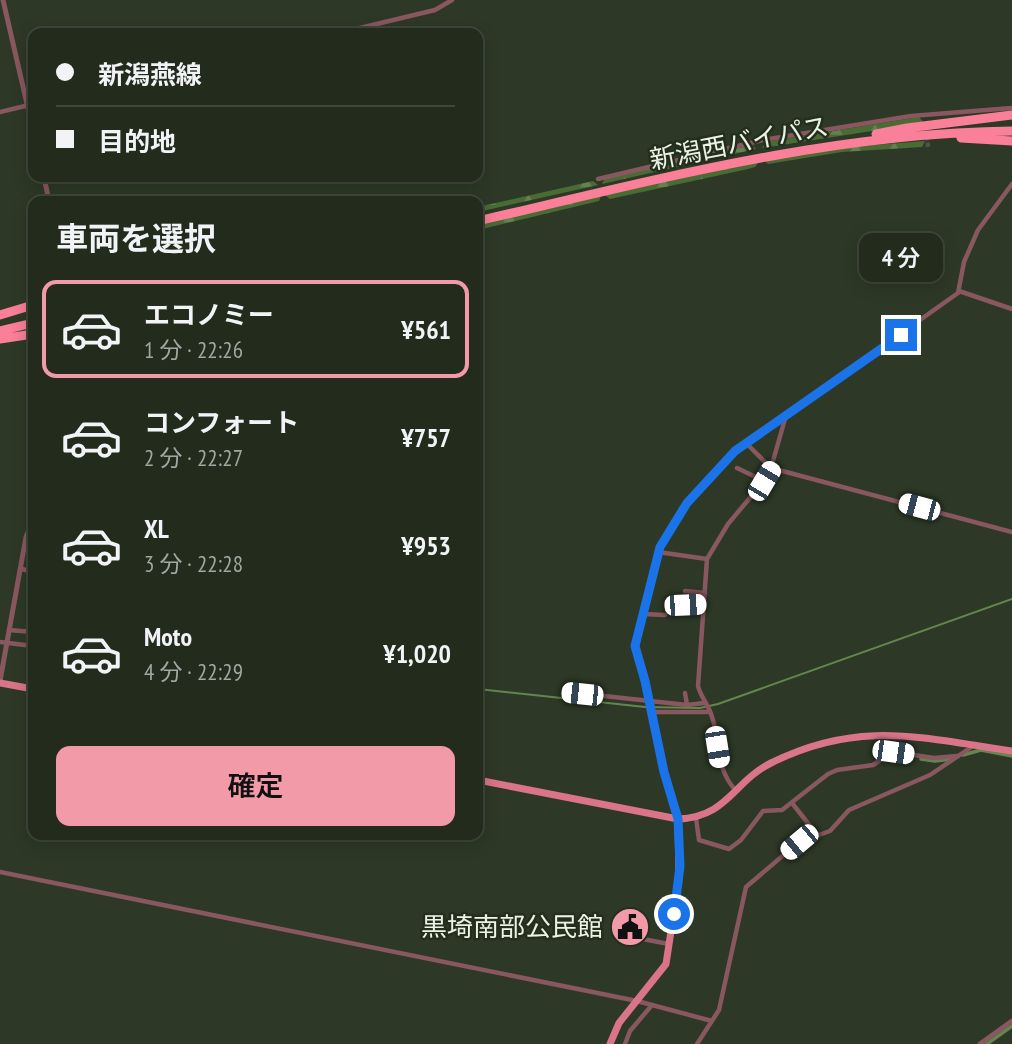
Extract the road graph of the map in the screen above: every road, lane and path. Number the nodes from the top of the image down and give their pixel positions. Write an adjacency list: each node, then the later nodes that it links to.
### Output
1 (3, 0): 4 (street)
2 (452, 0): 3 (street)
3 (360, 28)
4 (28, 94)
5 (28, 106): 7 (street)
6 (1012, 108): 13 (street)
7 (0, 112)
8 (1012, 115): 11 (highway)
9 (1012, 126): 11 (highway, 新潟西バイパス)
10 (1012, 131): 11 (highway, 新潟西バイパス)
11 (876, 137): 12 (highway); 15 (highway, 新潟西バイパス); 16 (highway, 新潟西バイパス)
12 (1012, 141)
13 (598, 179)
14 (1012, 184): 17 (street)
15 (483, 215)
16 (483, 220)
17 (959, 291): 19 (street); 27 (street)
18 (28, 306): 20 (highway)
19 (1012, 309)
20 (0, 315)
21 (28, 321): 23 (highway)
22 (28, 322): 24 (highway)
23 (0, 325)
24 (0, 331)
25 (28, 335): 26 (highway)
26 (0, 340)
27 (785, 418): 28 (street); 30 (street)
28 (746, 443): 30 (street); 36 (street)
29 (737, 468): 31 (street)
30 (771, 468): 31 (street); 33 (street)
31 (764, 481): 35 (street)
32 (28, 532): 38 (street)
33 (1012, 532)
34 (711, 538): 35 (street)
35 (717, 540): 37 (street)
36 (658, 552): 37 (street); 44 (street)
37 (707, 559): 41 (street)
38 (22, 569): 39 (street); 46 (street)
39 (28, 571)
40 (685, 591): 41 (street)
41 (705, 593): 42 (street)
42 (704, 604): 43 (street); 56 (street)
43 (685, 605)
44 (643, 614): 45 (street); 54 (street)
45 (665, 615)
46 (8, 631): 47 (street); 48 (street)
47 (28, 632)
48 (4, 642): 49 (street); 50 (street)
49 (28, 645)
50 (0, 682): 51 (main road)
51 (28, 688)
52 (567, 692): 54 (street)
53 (685, 693): 55 (street)
54 (650, 702): 55 (street); 57 (street)
55 (687, 705): 56 (street)
56 (707, 707): 57 (street); 62 (street)
57 (651, 711): 65 (street)
58 (974, 746): 59 (main road); 60 (street); 62 (main road)
59 (1012, 751)
60 (958, 756): 63 (street); 66 (street)
61 (483, 780): 65 (main road)
62 (737, 792): 64 (main road)
63 (792, 803): 64 (street); 66 (street)
64 (696, 818): 65 (main road)
65 (678, 819): 69 (main road)
66 (818, 836): 72 (street)
67 (0, 872): 70 (street)
68 (616, 934): 69 (street)
69 (670, 944): 70 (main road)
70 (637, 1001): 71 (street); 74 (main road)
71 (652, 1005): 72 (street); 75 (street)
72 (712, 1021): 76 (street)
73 (1012, 1021): 77 (street)
74 (610, 1044)
75 (625, 1044)
76 (697, 1044)
77 (980, 1044)

